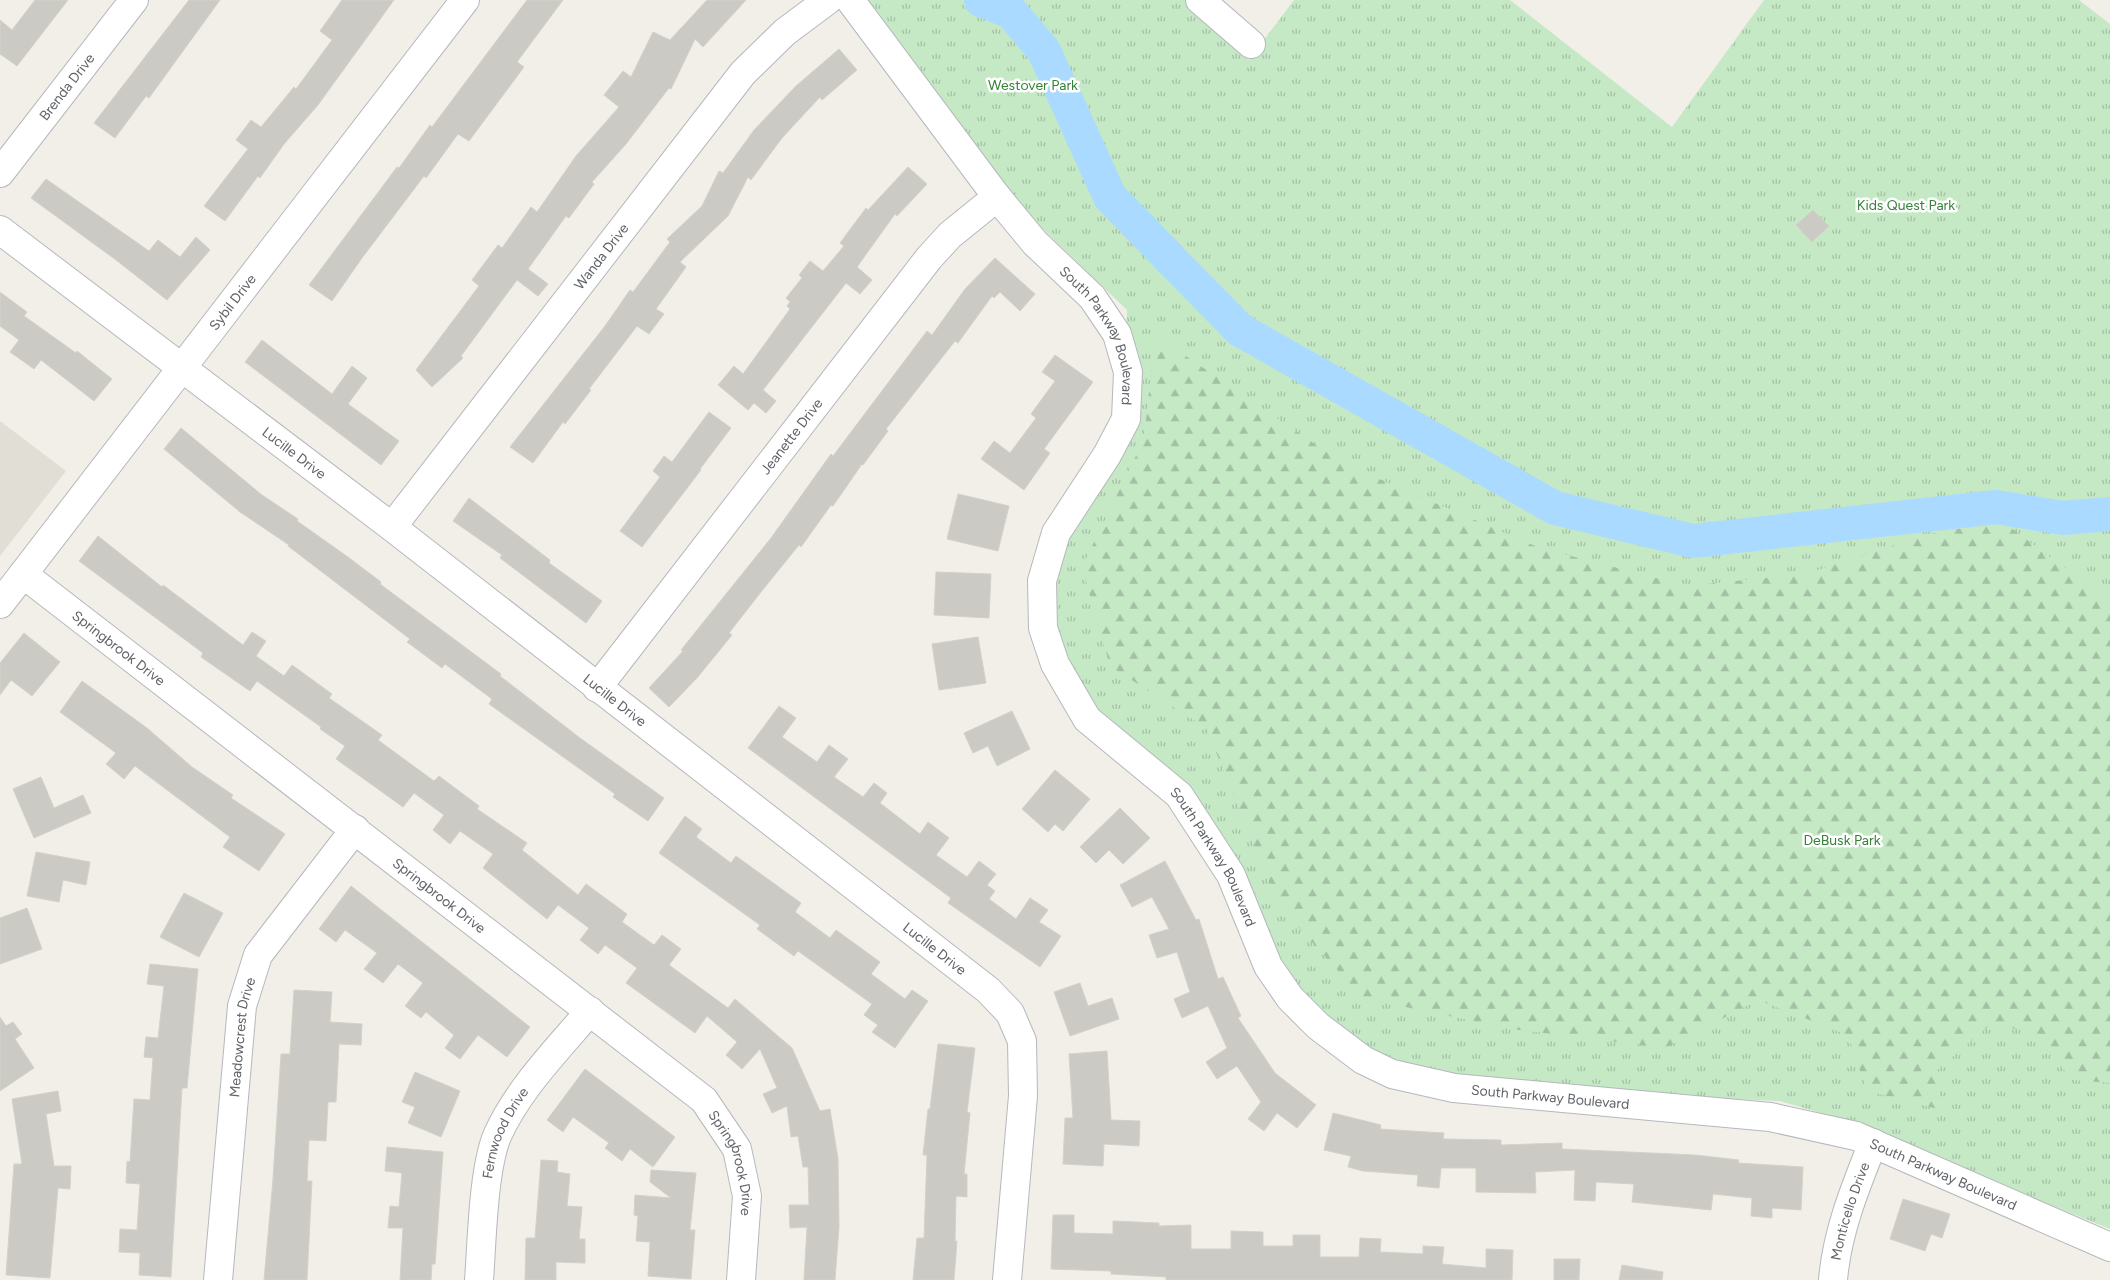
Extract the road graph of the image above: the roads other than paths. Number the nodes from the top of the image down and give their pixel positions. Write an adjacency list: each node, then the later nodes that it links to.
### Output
1 (134, 0): 7 (street, Brenda Drive)
2 (465, 0): 10 (street, Sybil Drive)
3 (828, 0): 11 (street, Wanda Drive)
4 (850, 0): 8 (street, South Parkway Boulevard)
5 (1200, 0): 6 (street)
6 (1251, 44)
7 (0, 173)
8 (997, 196): 14 (street, Jeanette Drive); 17 (street, South Parkway Boulevard)
9 (0, 230): 10 (street, Lucille Drive)
10 (182, 368): 11 (street, Lucille Drive); 12 (street, Sybil Drive)
11 (392, 527): 14 (street, Lucille Drive)
12 (23, 574): 13 (street, Sybil Drive); 15 (street, Springbrook Drive)
13 (0, 604)
14 (597, 688): 22 (street, Lucille Drive)
15 (355, 829): 16 (street, Springbrook Drive); 19 (street, Meadowcrest Drive)
16 (590, 1011): 20 (street, Fernwood Drive); 21 (street, Springbrook Drive)
17 (1873, 1143): 18 (street, South Parkway Boulevard); 23 (street, Monticello Drive)
18 (2110, 1247)
19 (218, 1280)
20 (479, 1280)
21 (741, 1280)
22 (1008, 1280)
23 (1833, 1280)

